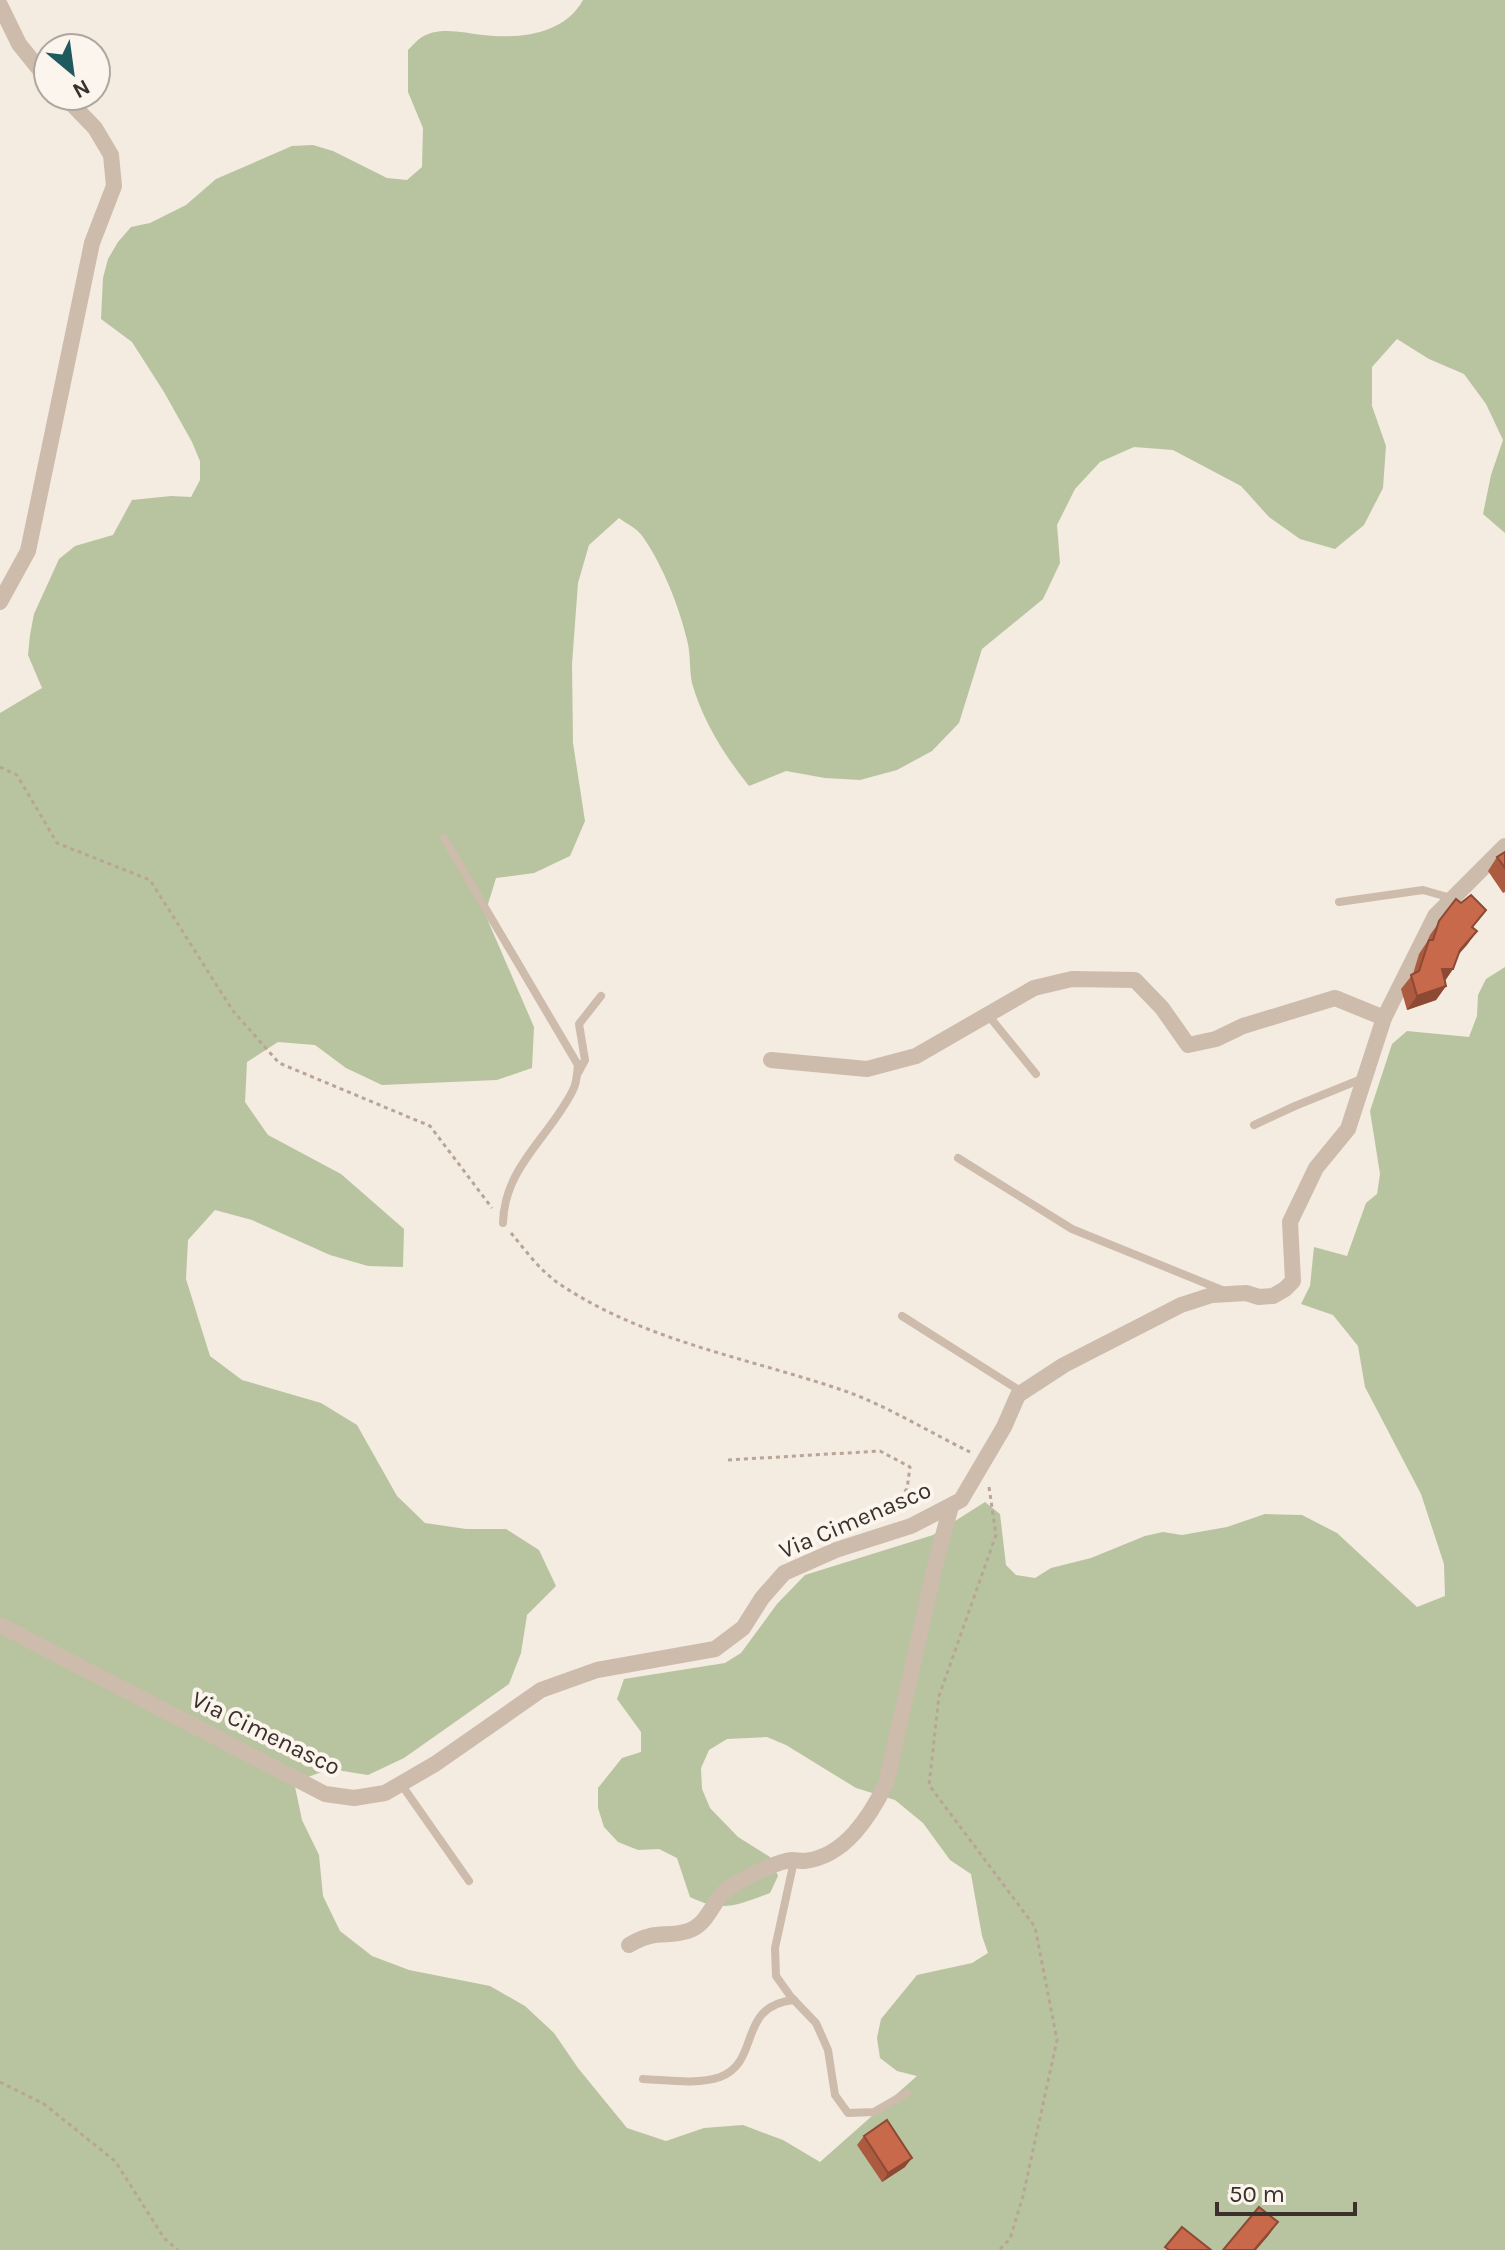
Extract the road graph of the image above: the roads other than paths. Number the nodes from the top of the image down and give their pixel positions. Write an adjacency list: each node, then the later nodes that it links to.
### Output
1 (0, 5): 2 (street)
2 (32, 60)
3 (80, 112): 4 (street)
4 (0, 602)
5 (444, 838): 14 (lane)
6 (1505, 846): 7 (street, Via Cimenasco)
7 (1452, 899): 8 (lane); 11 (street, Via Cimenasco)
8 (1339, 902)
9 (601, 996): 14 (lane)
10 (988, 1015): 11 (street); 12 (street); 13 (lane)
11 (1384, 1018): 15 (street, Via Cimenasco)
12 (771, 1060)
13 (1036, 1074)
14 (576, 1078): 18 (lane)
15 (1365, 1078): 16 (lane); 19 (street, Via Cimenasco)
16 (1254, 1125)
17 (958, 1158): 19 (lane)
18 (503, 1223)
19 (1230, 1293): 21 (street, Via Cimenasco)
20 (902, 1316): 21 (lane)
21 (1023, 1392): 22 (street, Via Cimenasco)
22 (951, 1506): 24 (street, Via Cimenasco); 25 (street)
23 (0, 1625): 24 (street, Via Cimenasco)
24 (401, 1784): 26 (lane)
25 (794, 1860): 27 (street); 28 (lane)
26 (469, 1881)
27 (629, 1945)
28 (794, 2000): 29 (lane); 30 (lane)
29 (643, 2079)
30 (907, 2093)

